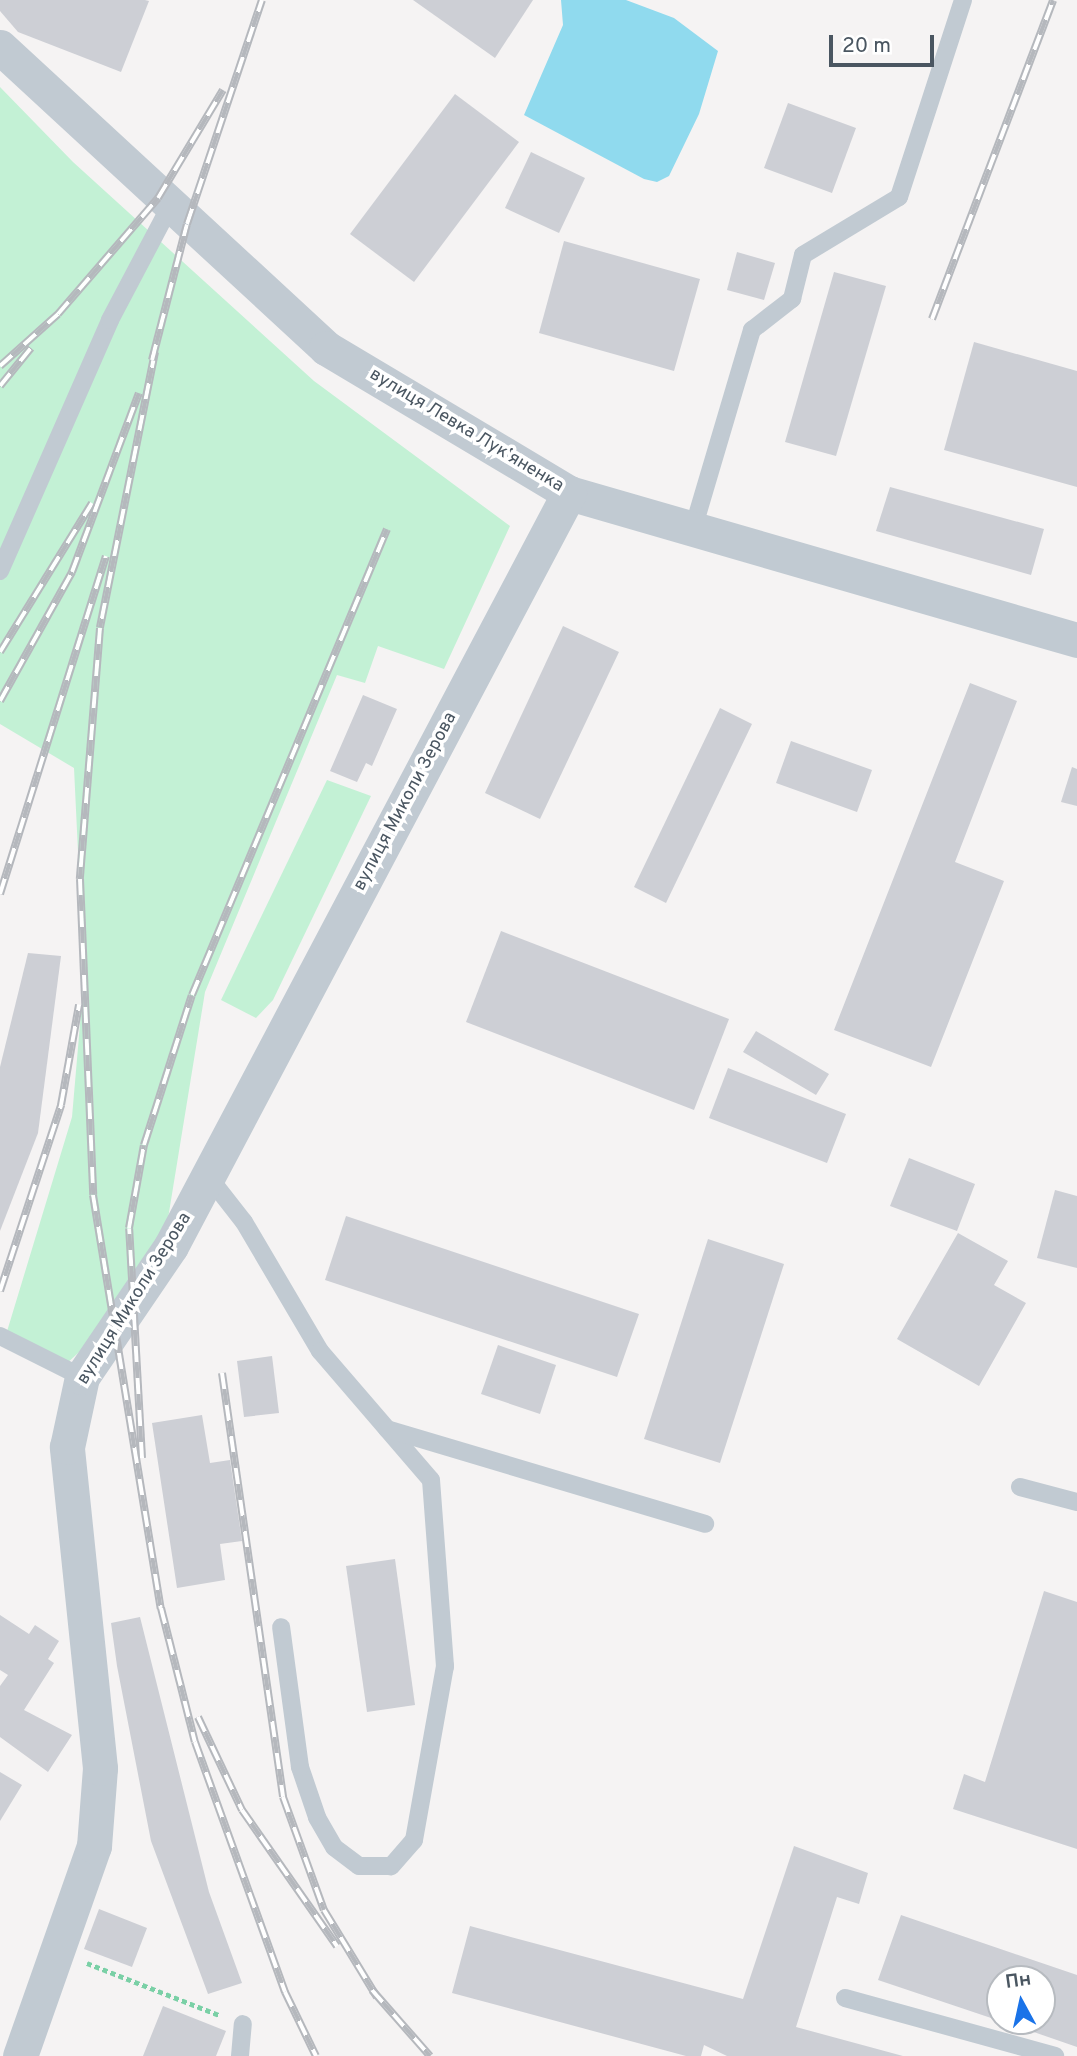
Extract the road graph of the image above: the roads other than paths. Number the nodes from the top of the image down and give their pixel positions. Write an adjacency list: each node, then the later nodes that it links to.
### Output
1 (964, 0): 5 (lane)
2 (0, 47): 3 (street, вулиця Левка Лукʼяненка)
3 (169, 208): 4 (street, вулиця Левка Лукʼяненка); 6 (lane)
4 (569, 493): 5 (street, вулиця Левка Лукʼяненка); 8 (street, вулиця Миколи Зерова)
5 (693, 529): 7 (street, вулиця Левка Лукʼяненка)
6 (0, 571)
7 (1077, 640)
8 (208, 1176): 10 (street, вулиця Миколи Зерова); 11 (lane)
9 (0, 1336): 10 (lane)
10 (82, 1377): 18 (street, вулиця Миколи Зерова)
11 (387, 1429): 14 (lane); 15 (lane)
12 (1020, 1487): 13 (lane)
13 (1077, 1502)
14 (705, 1524)
15 (281, 1627)
16 (845, 1998): 20 (lane)
17 (243, 2024): 19 (lane)
18 (20, 2056)
19 (240, 2056)
20 (1055, 2056)

